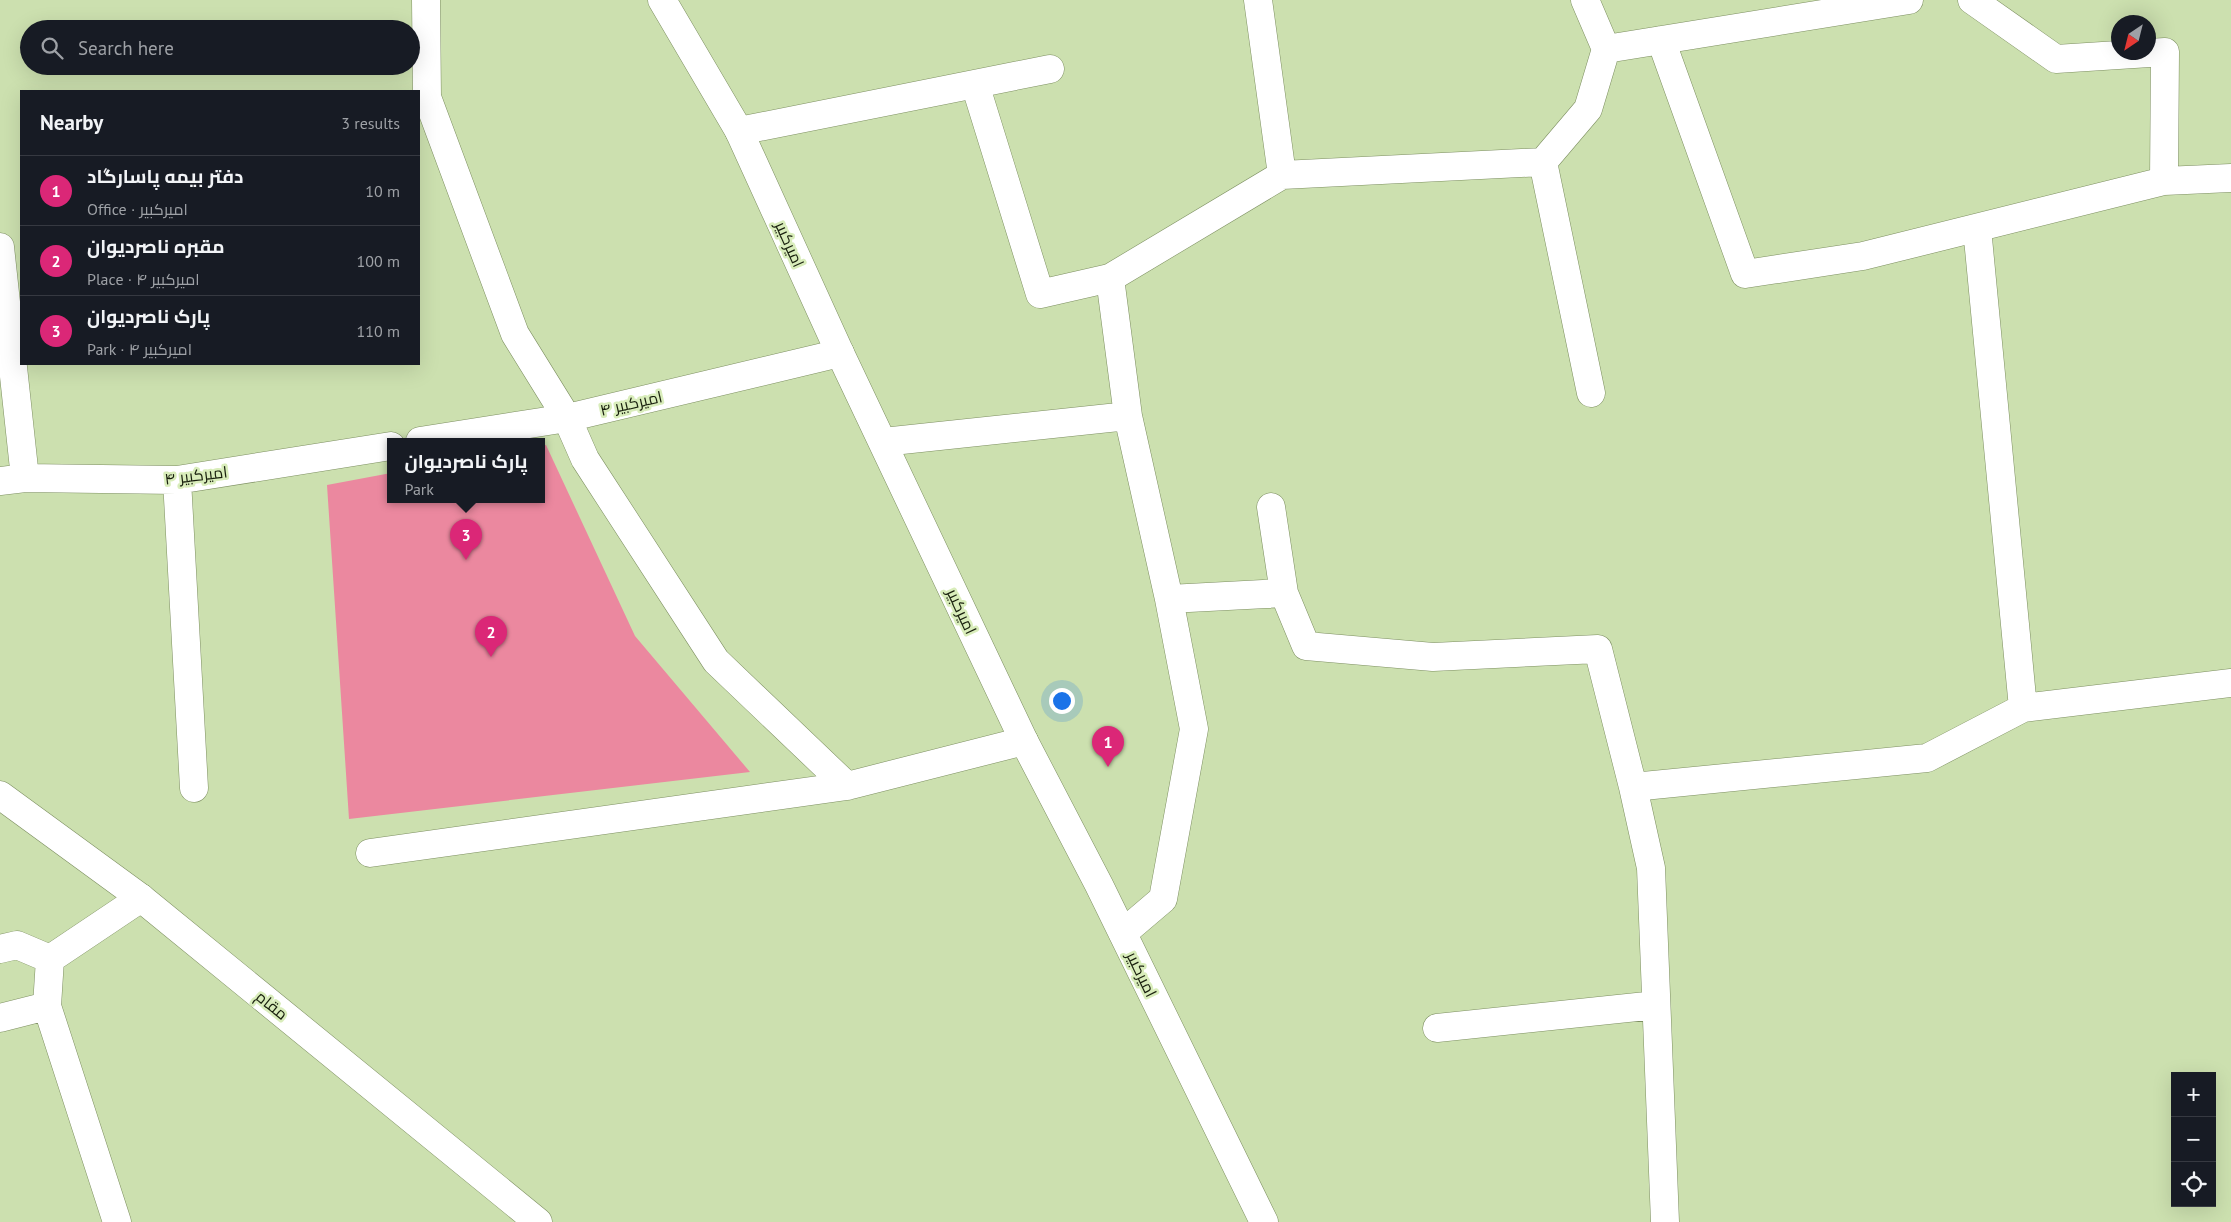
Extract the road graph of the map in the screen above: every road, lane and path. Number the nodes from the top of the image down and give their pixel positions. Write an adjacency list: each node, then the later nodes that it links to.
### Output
1 (426, 0): 22 (street)
2 (662, 0): 11 (street, امیرکبیر)
3 (1258, 0): 13 (street)
4 (1585, 0): 8 (street)
5 (1909, 0): 7 (street)
6 (1972, 0): 15 (street)
7 (1661, 40): 8 (street); 16 (street)
8 (1606, 48): 12 (street)
9 (1050, 69): 10 (street)
10 (975, 84): 11 (street); 18 (street)
11 (739, 131): 19 (street, امیرکبیر)
12 (1543, 162): 13 (street); 20 (street)
13 (1282, 174): 18 (street)
14 (2231, 178): 15 (street)
15 (2164, 181): 16 (street)
16 (1977, 228): 32 (street)
17 (0, 247): 26 (street)
18 (1110, 278): 21 (street)
19 (840, 353): 22 (street, امیرکبیر ۴); 24 (street, امیرکبیر)
20 (1591, 393)
21 (1128, 416): 24 (street); 30 (street)
22 (567, 418): 23 (street, امیرکبیر ۴); 34 (street)
23 (439, 438)
24 (883, 442): 33 (street, امیرکبیر)
25 (387, 447): 27 (street, امیرکبیر ۴)
26 (13, 479): 27 (street, امیرکبیر ۴)
27 (177, 480): 36 (street)
28 (1270, 507): 29 (street)
29 (1284, 593): 30 (street); 35 (street)
30 (1169, 598): 40 (street)
31 (2231, 683): 32 (street)
32 (2023, 708): 35 (street)
33 (1024, 741): 34 (street); 40 (street, امیرکبیر)
34 (848, 786): 38 (street)
35 (1633, 787): 43 (street)
36 (194, 788)
37 (0, 795): 39 (street, مقام)
38 (370, 853)
39 (140, 898): 42 (street); 48 (street, مقام)
40 (1122, 933): 49 (street, امیرکبیر)
41 (0, 950): 42 (street)
42 (50, 959): 44 (street)
43 (1656, 1005): 46 (street); 50 (street)
44 (47, 1006): 45 (street); 47 (street)
45 (0, 1018)
46 (1438, 1028)
47 (117, 1222)
48 (538, 1222)
49 (1264, 1222)
50 (1665, 1222)

